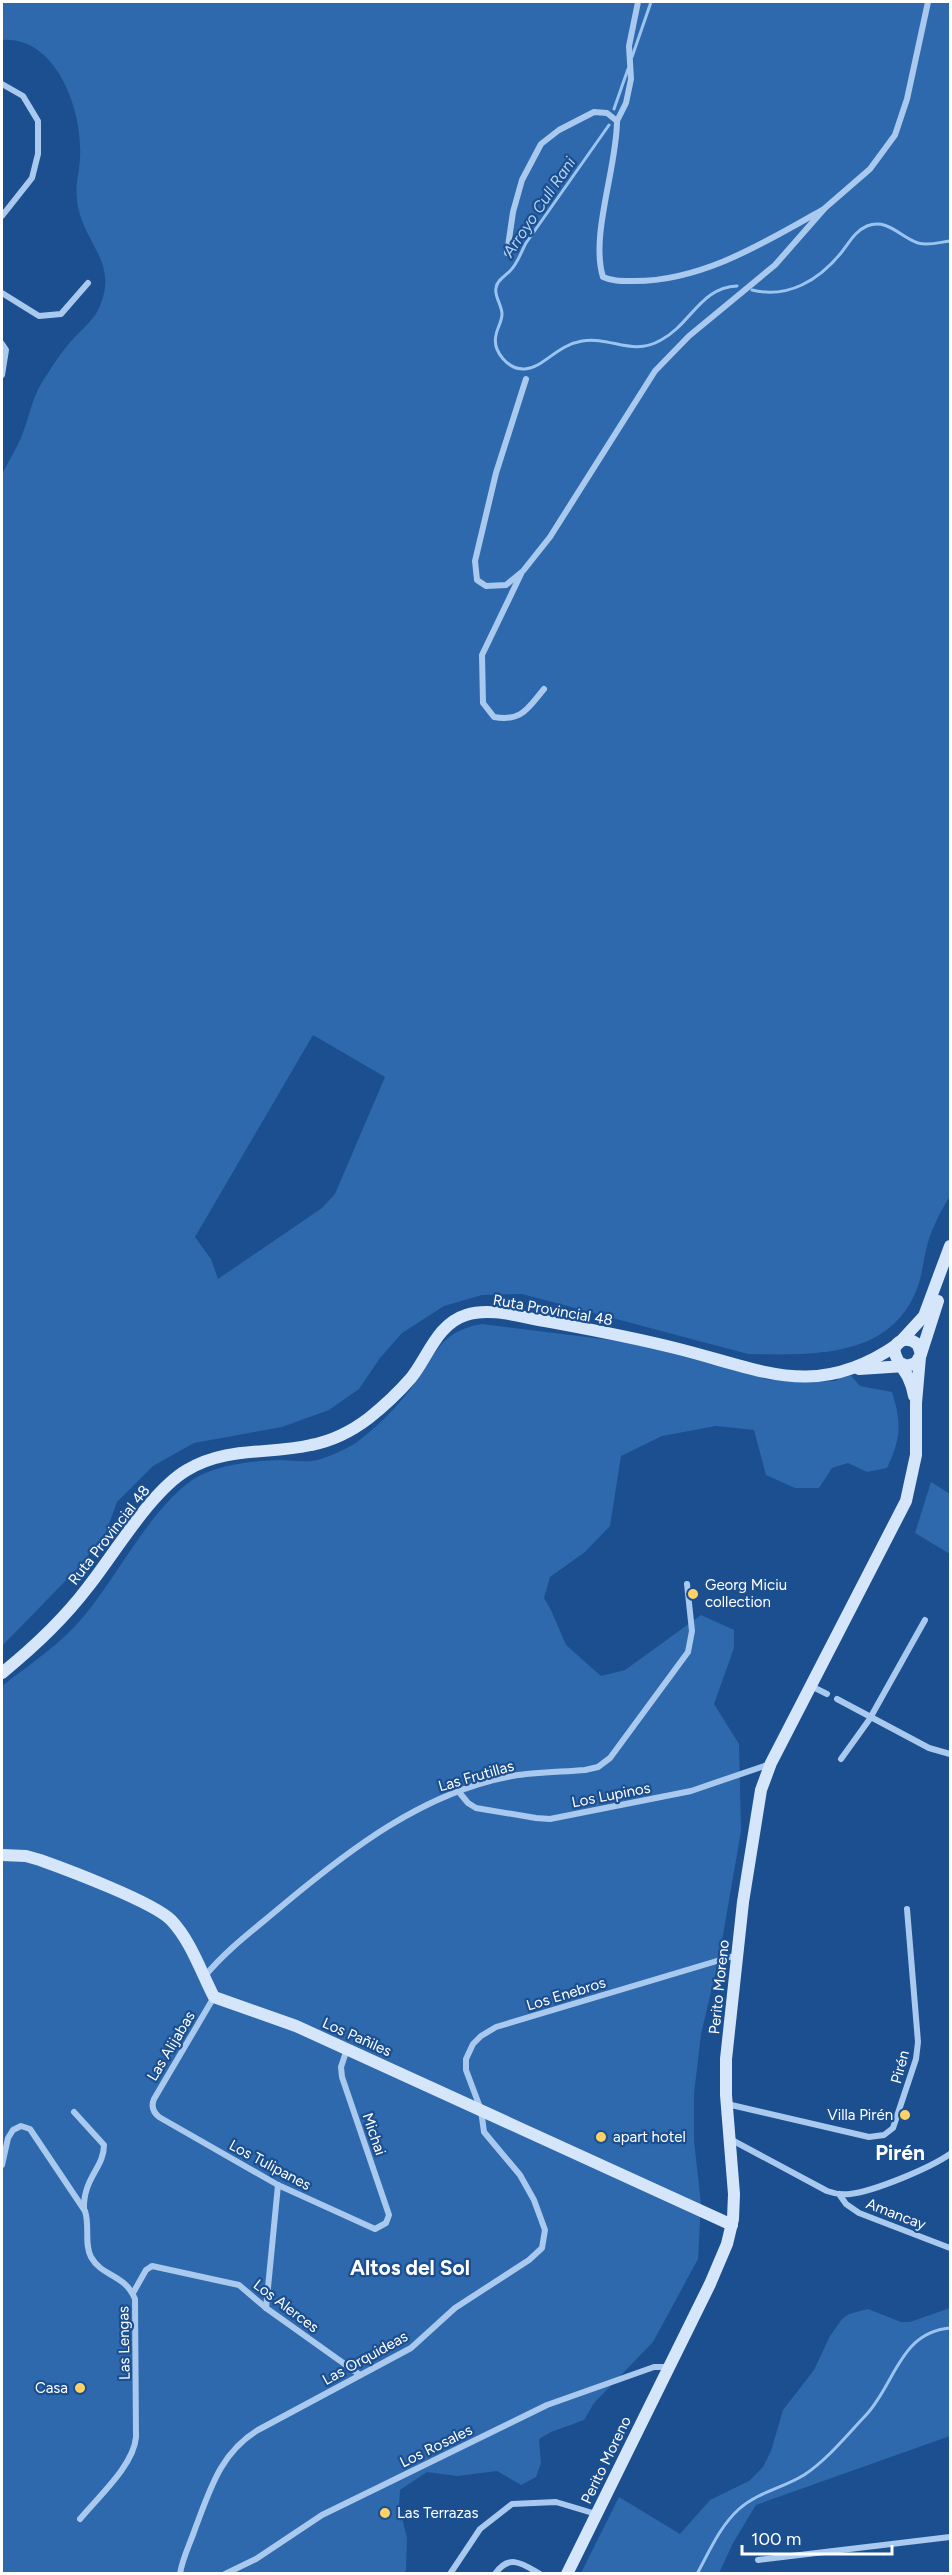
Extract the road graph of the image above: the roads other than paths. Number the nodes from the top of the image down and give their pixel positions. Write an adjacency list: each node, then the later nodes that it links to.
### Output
1 (638, 2): 4 (street)
2 (928, 2): 5 (street)
3 (2, 84): 6 (street)
4 (617, 121): 5 (street); 7 (street)
5 (825, 208): 13 (street)
6 (2, 216)
7 (507, 253)
8 (88, 283): 9 (street)
9 (2, 293)
10 (2, 344): 11 (street)
11 (2, 375)
12 (526, 379): 13 (street)
13 (523, 571): 14 (street)
14 (544, 689)
15 (951, 1246): 17 (main road, Ruta Provincial 48)
16 (951, 1265): 18 (main road)
17 (899, 1343): 18 (main road); 19 (main road); 20 (main road, Ruta Provincial 48)
18 (920, 1356): 19 (main road); 21 (main road, Perito Moreno)
19 (903, 1365): 20 (main road, Ruta Provincial 48); 21 (main road, Perito Moreno)
20 (846, 1370): 24 (main road, Ruta Provincial 48)
21 (916, 1403): 25 (main road, Perito Moreno)
22 (687, 1584): 32 (street, Las Frutillas)
23 (925, 1620): 28 (street)
24 (2, 1673)
25 (812, 1686): 26 (street); 31 (main road, Perito Moreno)
26 (827, 1694)
27 (837, 1700): 28 (street)
28 (870, 1717): 29 (street); 30 (street)
29 (951, 1754)
30 (841, 1759)
31 (771, 1763): 32 (street, Los Lupinos); 35 (main road, Perito Moreno)
32 (459, 1792): 36 (street, Las Frutillas)
33 (2, 1855): 36 (main road)
34 (907, 1909): 39 (street, Pirén)
35 (737, 1955): 39 (main road, Perito Moreno); 41 (street, Los Enebros)
36 (205, 1977): 37 (main road)
37 (214, 1997): 38 (main road, Los Pañiles); 40 (street, Las Alijabas)
38 (347, 2049): 41 (main road, Los Pañiles); 50 (street, Michai)
39 (726, 2104): 43 (main road, Perito Moreno)
40 (153, 2109): 46 (street, Los Tulipanes)
41 (481, 2109): 49 (main road, Los Pañiles); 55 (street, Las Orquideas)
42 (74, 2112): 48 (street)
43 (729, 2138): 47 (street); 49 (main road, Perito Moreno)
44 (951, 2154): 47 (street)
45 (2, 2164): 48 (street, Las Lengas)
46 (278, 2185): 50 (street, Los Tulipanes); 53 (street)
47 (838, 2194): 51 (street, Amancay)
48 (85, 2211): 52 (street, Las Lengas)
49 (732, 2225): 54 (main road, Perito Moreno)
50 (382, 2226)
51 (951, 2248)
52 (133, 2292): 53 (street, Los Alerces); 57 (street, Las Lengas)
53 (266, 2308): 55 (street, Los Alerces)
54 (669, 2367): 56 (main road, Perito Moreno); 61 (street, Los Rosales)
55 (360, 2375): 60 (street, Las Orquideas)
56 (596, 2514): 62 (street); 65 (main road, Perito Moreno)
57 (80, 2519)
58 (951, 2537): 59 (street)
59 (758, 2560)
60 (180, 2574)
61 (225, 2574)
62 (450, 2574)
63 (495, 2574): 64 (street)
64 (540, 2574)
65 (567, 2574)

